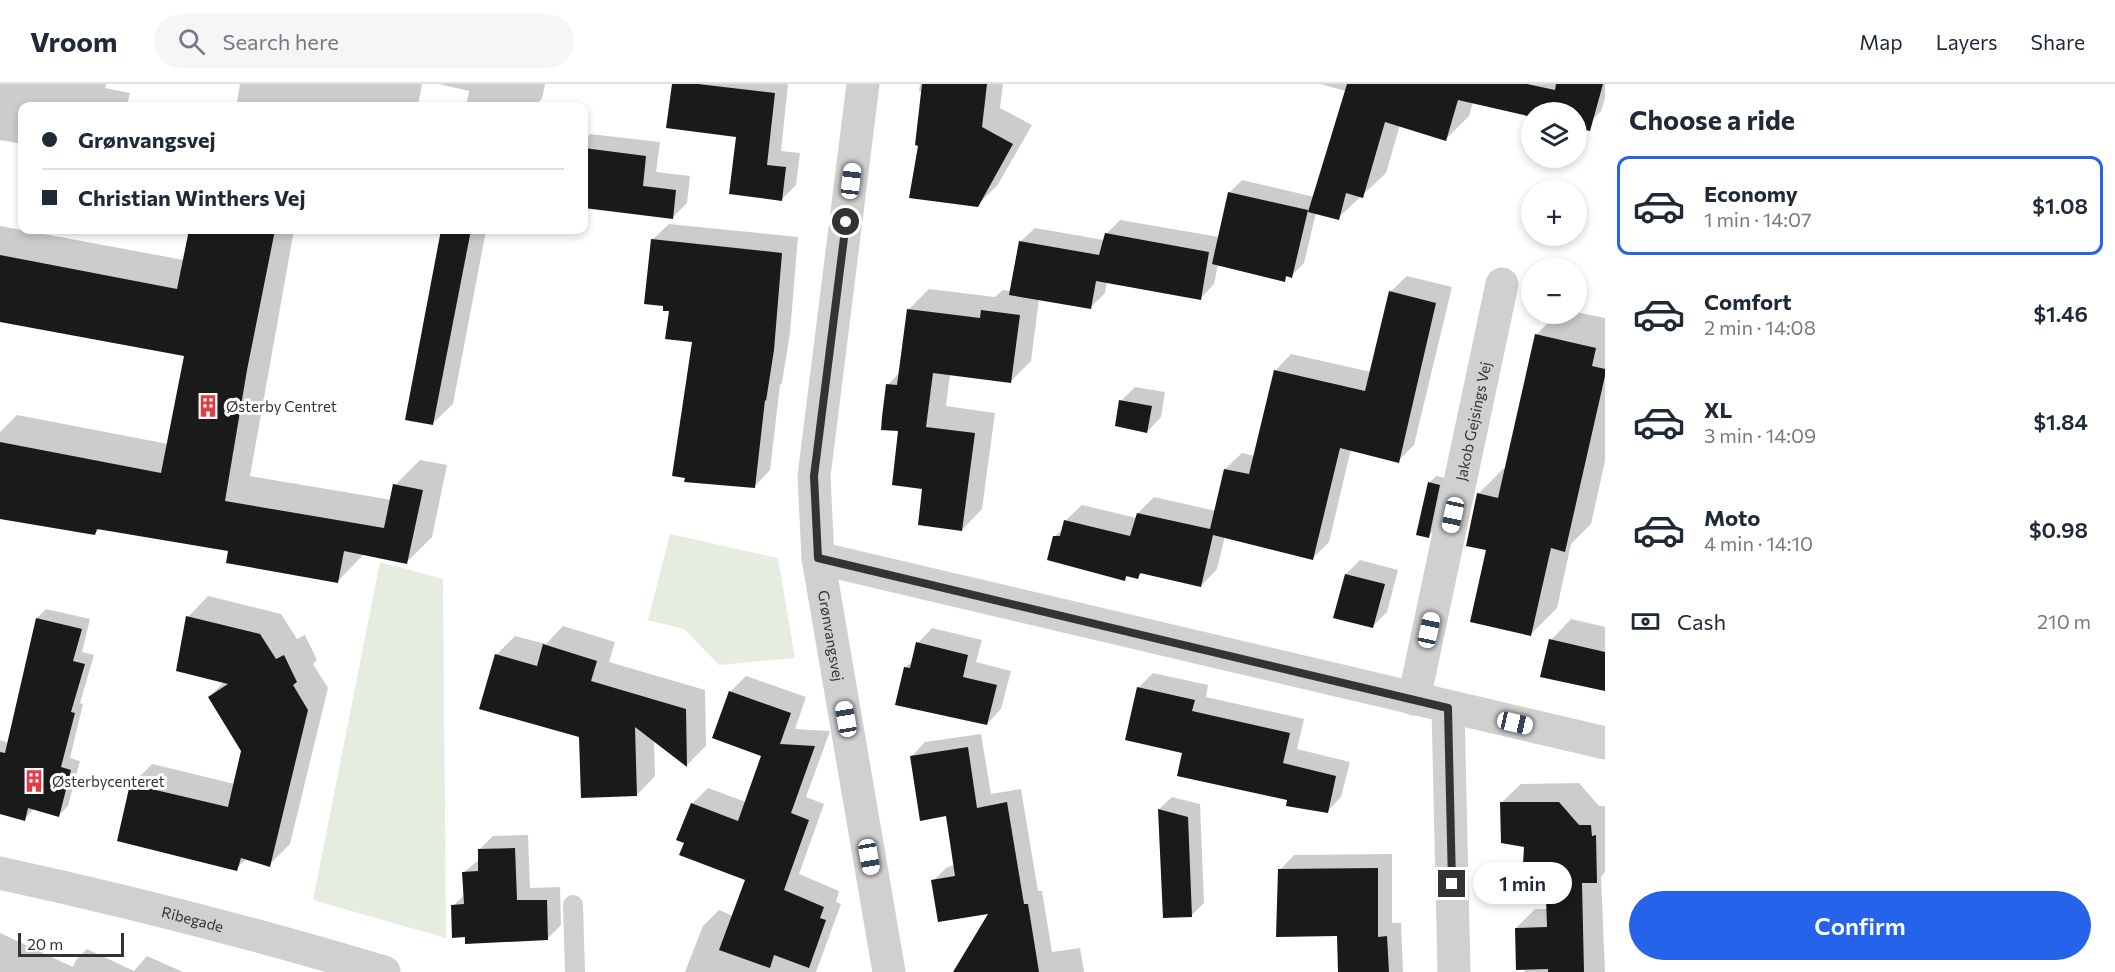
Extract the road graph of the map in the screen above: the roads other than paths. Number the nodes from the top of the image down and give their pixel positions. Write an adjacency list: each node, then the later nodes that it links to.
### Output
1 (864, 84): 3 (street, Grønvangsvej)
2 (1502, 284): 4 (street, Jakob Gejsings Vej)
3 (818, 558): 4 (street); 11 (street, Grønvangsvej)
4 (1414, 699): 5 (street)
5 (1448, 708): 6 (street); 12 (street)
6 (1605, 744)
7 (0, 873): 9 (street, Ribegade)
8 (573, 905): 10 (lane)
9 (384, 972)
10 (575, 972)
11 (889, 972)
12 (1455, 972)

